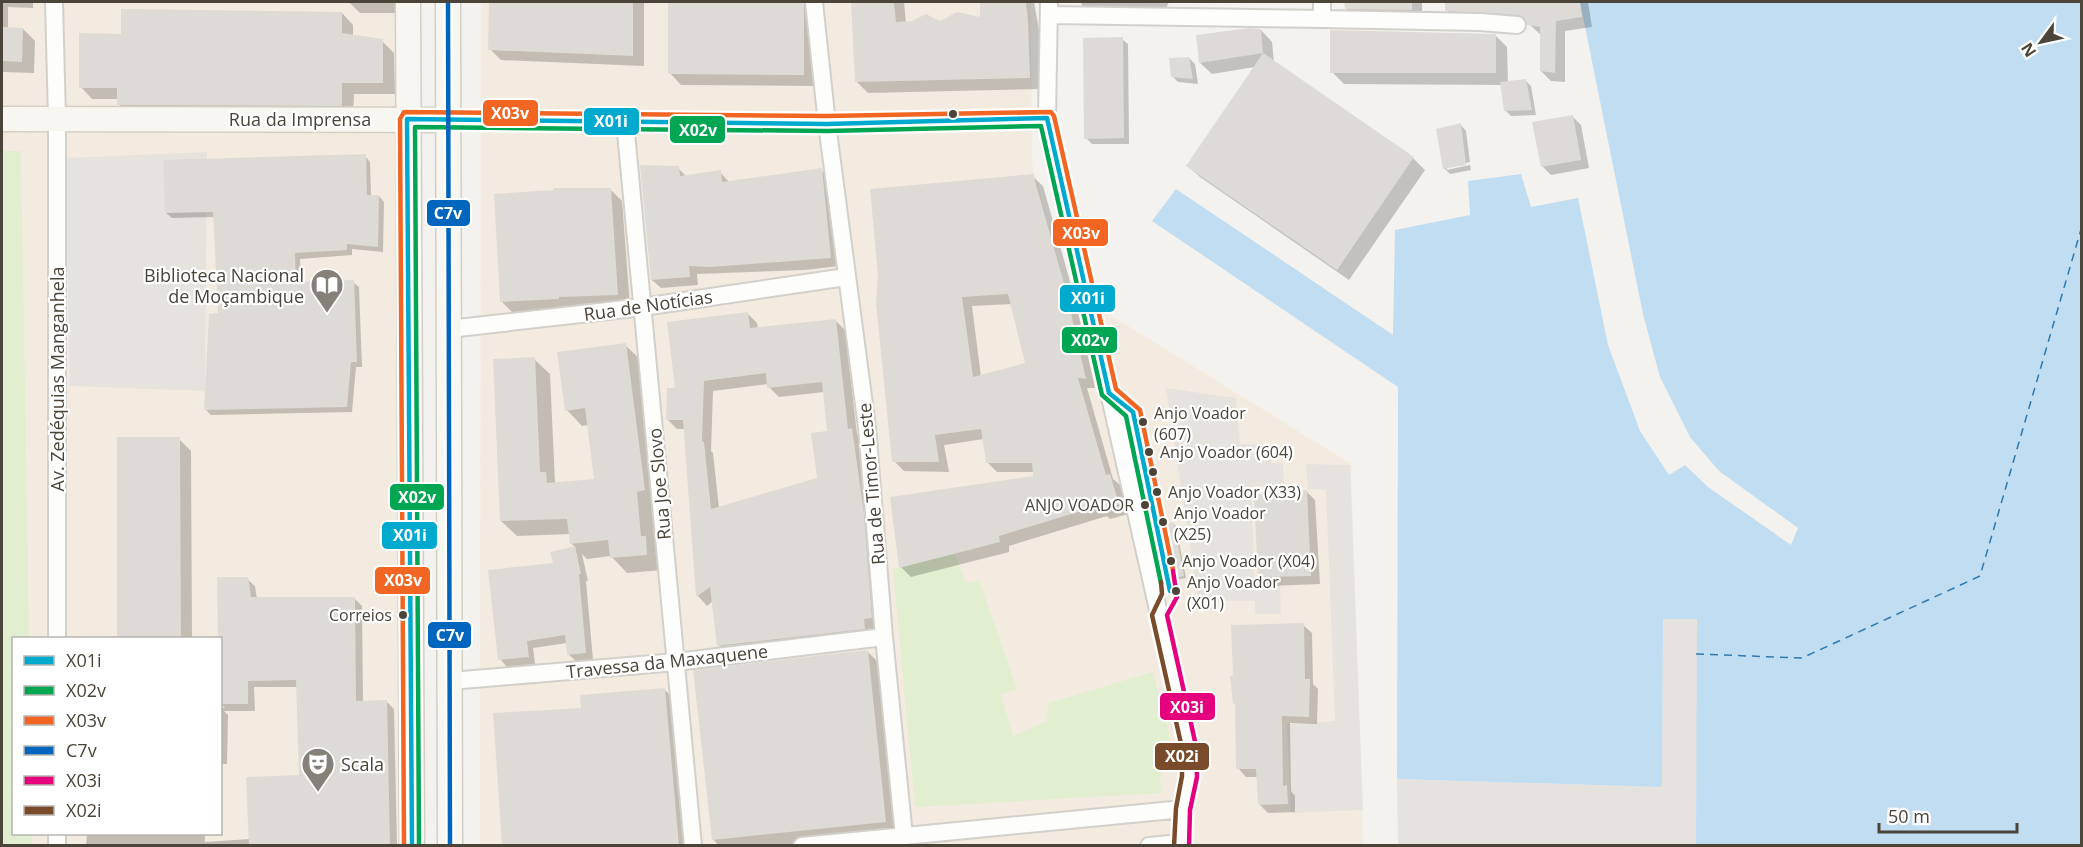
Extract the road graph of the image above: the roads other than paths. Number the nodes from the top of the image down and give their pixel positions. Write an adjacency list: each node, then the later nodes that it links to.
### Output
1 (54, 2): 10 (street, Av. Zedéquias Manganhela)
2 (408, 2): 11 (main road)
3 (448, 2): 12 (main road)
4 (814, 2): 14 (street, Rua de Timor-Leste)
5 (1049, 8): 6 (street); 8 (street)
6 (1322, 10): 7 (street)
7 (1517, 26)
8 (1047, 118): 14 (street, Rua da Imprensa); 22 (street)
9 (2, 119): 10 (main road, Rua da Imprensa)
10 (57, 119): 11 (main road, Rua da Imprensa); 18 (street, Av. Zedéquias Manganhela)
11 (407, 119): 12 (main road, Rua da Imprensa); 25 (main road)
12 (449, 120): 13 (street, Rua da Imprensa); 17 (main road)
13 (626, 122): 14 (street, Rua da Imprensa); 16 (street, Rua Joe Slovo)
14 (827, 124): 15 (street, Rua de Timor-Leste)
15 (846, 277): 16 (street, Rua de Notícias); 19 (street, Rua de Timor-Leste)
16 (643, 307): 17 (street, Rua de Notícias); 20 (street, Rua Joe Slovo)
17 (449, 329): 21 (main road)
18 (57, 637)
19 (884, 637): 20 (street, Travessa da Maxaquene); 23 (street, Rua de Timor-Leste)
20 (676, 662): 21 (street, Travessa da Maxaquene); 27 (street, Rua Joe Slovo)
21 (450, 681): 26 (main road)
22 (1183, 809): 23 (street); 24 (street)
23 (904, 841): 28 (street)
24 (1181, 844): 29 (street)
25 (412, 846)
26 (450, 846)
27 (693, 846)
28 (802, 846)
29 (1149, 846)

